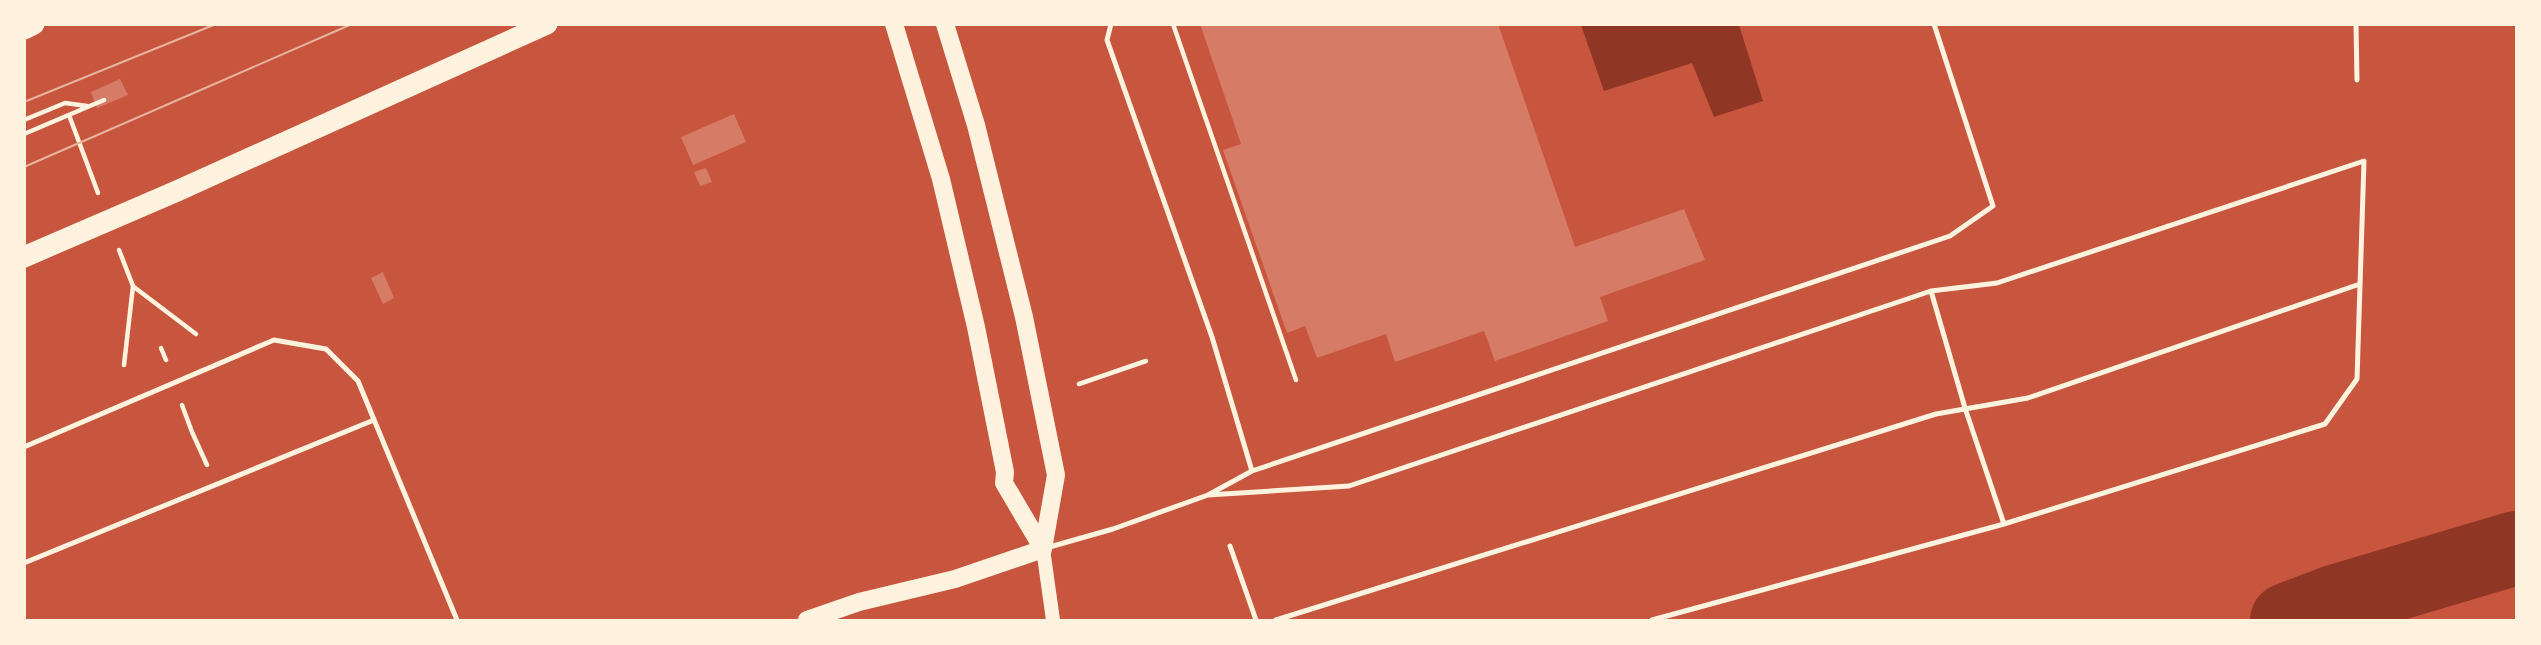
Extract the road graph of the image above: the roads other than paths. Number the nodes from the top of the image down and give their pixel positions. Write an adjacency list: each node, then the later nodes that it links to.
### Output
1 (34, 24): 8 (highway)
2 (547, 24): 10 (highway)
3 (894, 24): 20 (main road)
4 (945, 24): 20 (main road)
5 (1111, 24): 16 (lane)
6 (1934, 24): 16 (lane)
7 (2356, 24): 9 (lane)
8 (24, 29)
9 (2357, 80)
10 (25, 256)
11 (2360, 284): 12 (lane); 13 (lane); 18 (lane)
12 (1931, 291): 13 (lane); 17 (lane)
13 (1965, 408): 18 (lane); 26 (lane)
14 (374, 420): 15 (lane); 21 (lane); 22 (lane)
15 (24, 447)
16 (1252, 471): 17 (lane)
17 (1208, 495): 20 (lane)
18 (2004, 524): 27 (lane)
19 (1230, 546): 25 (lane)
20 (1043, 549): 23 (main road); 24 (main road)
21 (24, 563)
22 (457, 621)
23 (807, 621)
24 (1053, 621)
25 (1256, 621)
26 (1276, 621)
27 (1652, 621)

